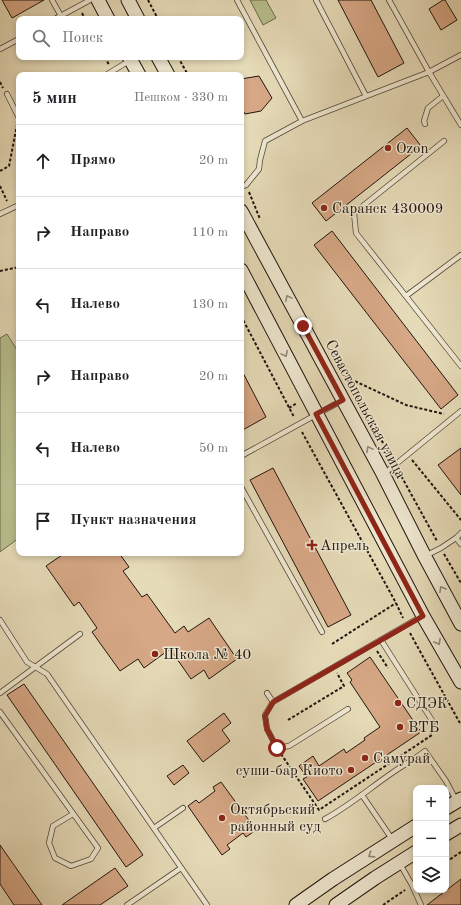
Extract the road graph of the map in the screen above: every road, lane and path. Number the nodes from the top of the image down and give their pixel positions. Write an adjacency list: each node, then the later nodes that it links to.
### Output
1 (52, 0): 9 (lane)
2 (90, 0): 9 (lane)
3 (98, 0): 10 (main road)
4 (128, 0): 11 (main road)
5 (148, 0): 12 (path)
6 (237, 0): 29 (lane)
7 (316, 0): 26 (lane)
8 (389, 0): 24 (lane)
9 (60, 16)
10 (106, 16)
11 (136, 16)
12 (156, 16)
13 (16, 41): 14 (lane)
14 (0, 49)
15 (461, 54): 24 (lane)
16 (127, 60): 20 (lane)
17 (131, 60): 21 (main road)
18 (160, 60): 22 (main road)
19 (180, 60): 23 (path)
20 (110, 72)
21 (137, 72)
22 (166, 72)
23 (186, 72)
24 (429, 72): 26 (lane); 27 (lane)
25 (7, 94): 28 (lane)
26 (366, 96): 29 (lane)
27 (443, 96): 30 (lane); 31 (lane)
28 (16, 112)
29 (302, 121): 35 (lane)
30 (425, 124)
31 (461, 125)
32 (16, 132): 34 (path)
33 (444, 141): 47 (lane)
34 (0, 171)
35 (244, 185)
36 (0, 186): 39 (path)
37 (244, 188): 42 (path)
38 (16, 206): 39 (lane)
39 (10, 209): 40 (lane)
40 (0, 214)
41 (244, 216): 52 (main road, Севастопольская улица, one-way to 41)
42 (261, 221)
43 (461, 255): 47 (lane)
44 (16, 268): 45 (path)
45 (0, 271)
46 (244, 276): 54 (main road, one-way to 54)
47 (406, 296): 49 (lane)
48 (244, 322): 56 (path)
49 (461, 366)
50 (342, 370): 51 (path)
51 (346, 377): 55 (path); 59 (path)
52 (343, 400): 54 (lane); 60 (main road, Севастопольская улица, one-way to 52)
53 (461, 411): 55 (lane)
54 (316, 414): 56 (lane); 70 (main road)
55 (454, 417): 58 (lane)
56 (298, 424): 57 (lane); 69 (path)
57 (244, 454)
58 (407, 454): 59 (lane); 62 (path)
59 (395, 465): 60 (lane); 66 (path)
60 (383, 474): 67 (main road, Севастопольская улица)
61 (244, 492): 74 (lane)
62 (461, 520)
63 (461, 533): 64 (lane)
64 (456, 538): 65 (lane); 66 (lane)
65 (461, 544)
66 (442, 548): 67 (lane); 68 (path)
67 (425, 557): 72 (main road, Севастопольская улица, one-way to 67)
68 (461, 583)
69 (396, 603): 73 (path); 77 (path)
70 (423, 616): 73 (lane); 82 (main road, one-way to 82)
71 (0, 620): 79 (lane)
72 (461, 624)
73 (407, 625): 76 (lane); 90 (path)
74 (322, 632)
75 (80, 634): 79 (lane)
76 (381, 640): 85 (lane); 89 (lane)
77 (332, 644)
78 (375, 649): 80 (path)
79 (36, 667): 83 (lane); 99 (lane)
80 (388, 669)
81 (340, 678): 88 (path)
82 (461, 682)
83 (0, 692)
84 (267, 693): 85 (lane)
85 (273, 702): 92 (lane)
86 (348, 709): 92 (lane)
87 (0, 712): 96 (lane)
88 (288, 720)
89 (433, 722)
90 (461, 726)
91 (428, 728): 92 (path)
92 (277, 748)
93 (362, 795): 94 (lane); 97 (lane); 102 (lane)
94 (455, 803)
95 (183, 808): 99 (lane)
96 (73, 814): 96 (lane)
97 (325, 819)
98 (461, 825): 101 (main road)
99 (154, 828): 107 (lane)
100 (413, 828): 102 (main road)
101 (449, 832)
102 (393, 840): 111 (main road, one-way to 111)
103 (461, 852): 105 (path)
104 (413, 854): 106 (main road)
105 (449, 860)
106 (400, 862): 108 (lane); 112 (main road)
107 (181, 868): 109 (lane); 110 (lane)
108 (412, 885): 113 (path); 114 (lane)
109 (127, 905)
110 (207, 905)
111 (296, 905)
112 (336, 905)
113 (383, 905)
114 (421, 905)

